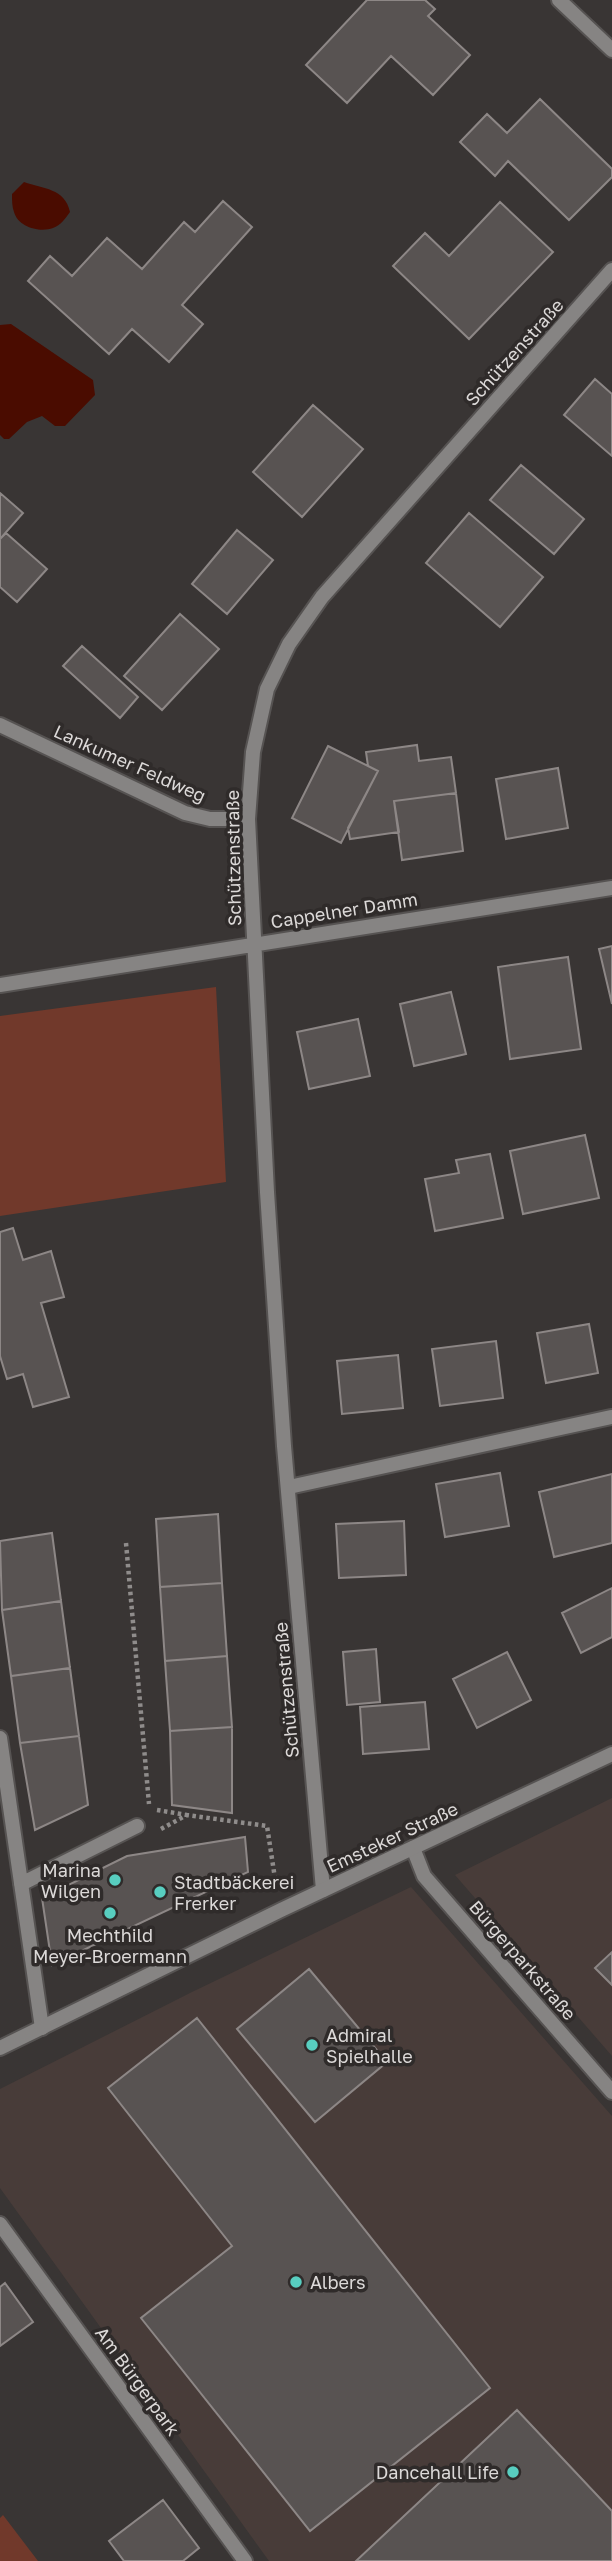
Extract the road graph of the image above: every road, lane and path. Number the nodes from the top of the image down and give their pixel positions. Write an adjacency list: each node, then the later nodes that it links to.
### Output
1 (559, 0): 2 (street)
2 (612, 50)
3 (612, 270): 5 (street, Schützenstraße)
4 (0, 725): 5 (street, Lankumer Feldweg)
5 (248, 819): 7 (street, Schützenstraße)
6 (612, 888): 7 (street, Cappelner Damm)
7 (253, 943): 8 (street, Cappelner Damm); 10 (street, Schützenstraße)
8 (0, 985)
9 (611, 1417): 10 (street)
10 (289, 1487): 18 (street, Schützenstraße)
11 (126, 1543): 14 (path)
12 (0, 1738): 17 (street)
13 (612, 1754): 16 (street, Emsteker Straße)
14 (187, 1815): 15 (path); 19 (path)
15 (136, 1826): 17 (street)
16 (413, 1848): 18 (street, Emsteker Straße); 22 (street, Bürgerparkstraße)
17 (21, 1884): 20 (street)
18 (323, 1890): 19 (street, Emsteker Straße)
19 (281, 1910): 20 (street, Emsteker Straße)
20 (42, 2028): 21 (street, Emsteker Straße)
21 (0, 2048)
22 (612, 2092)
23 (0, 2224): 24 (street, Am Bürgerpark)
24 (245, 2561)

